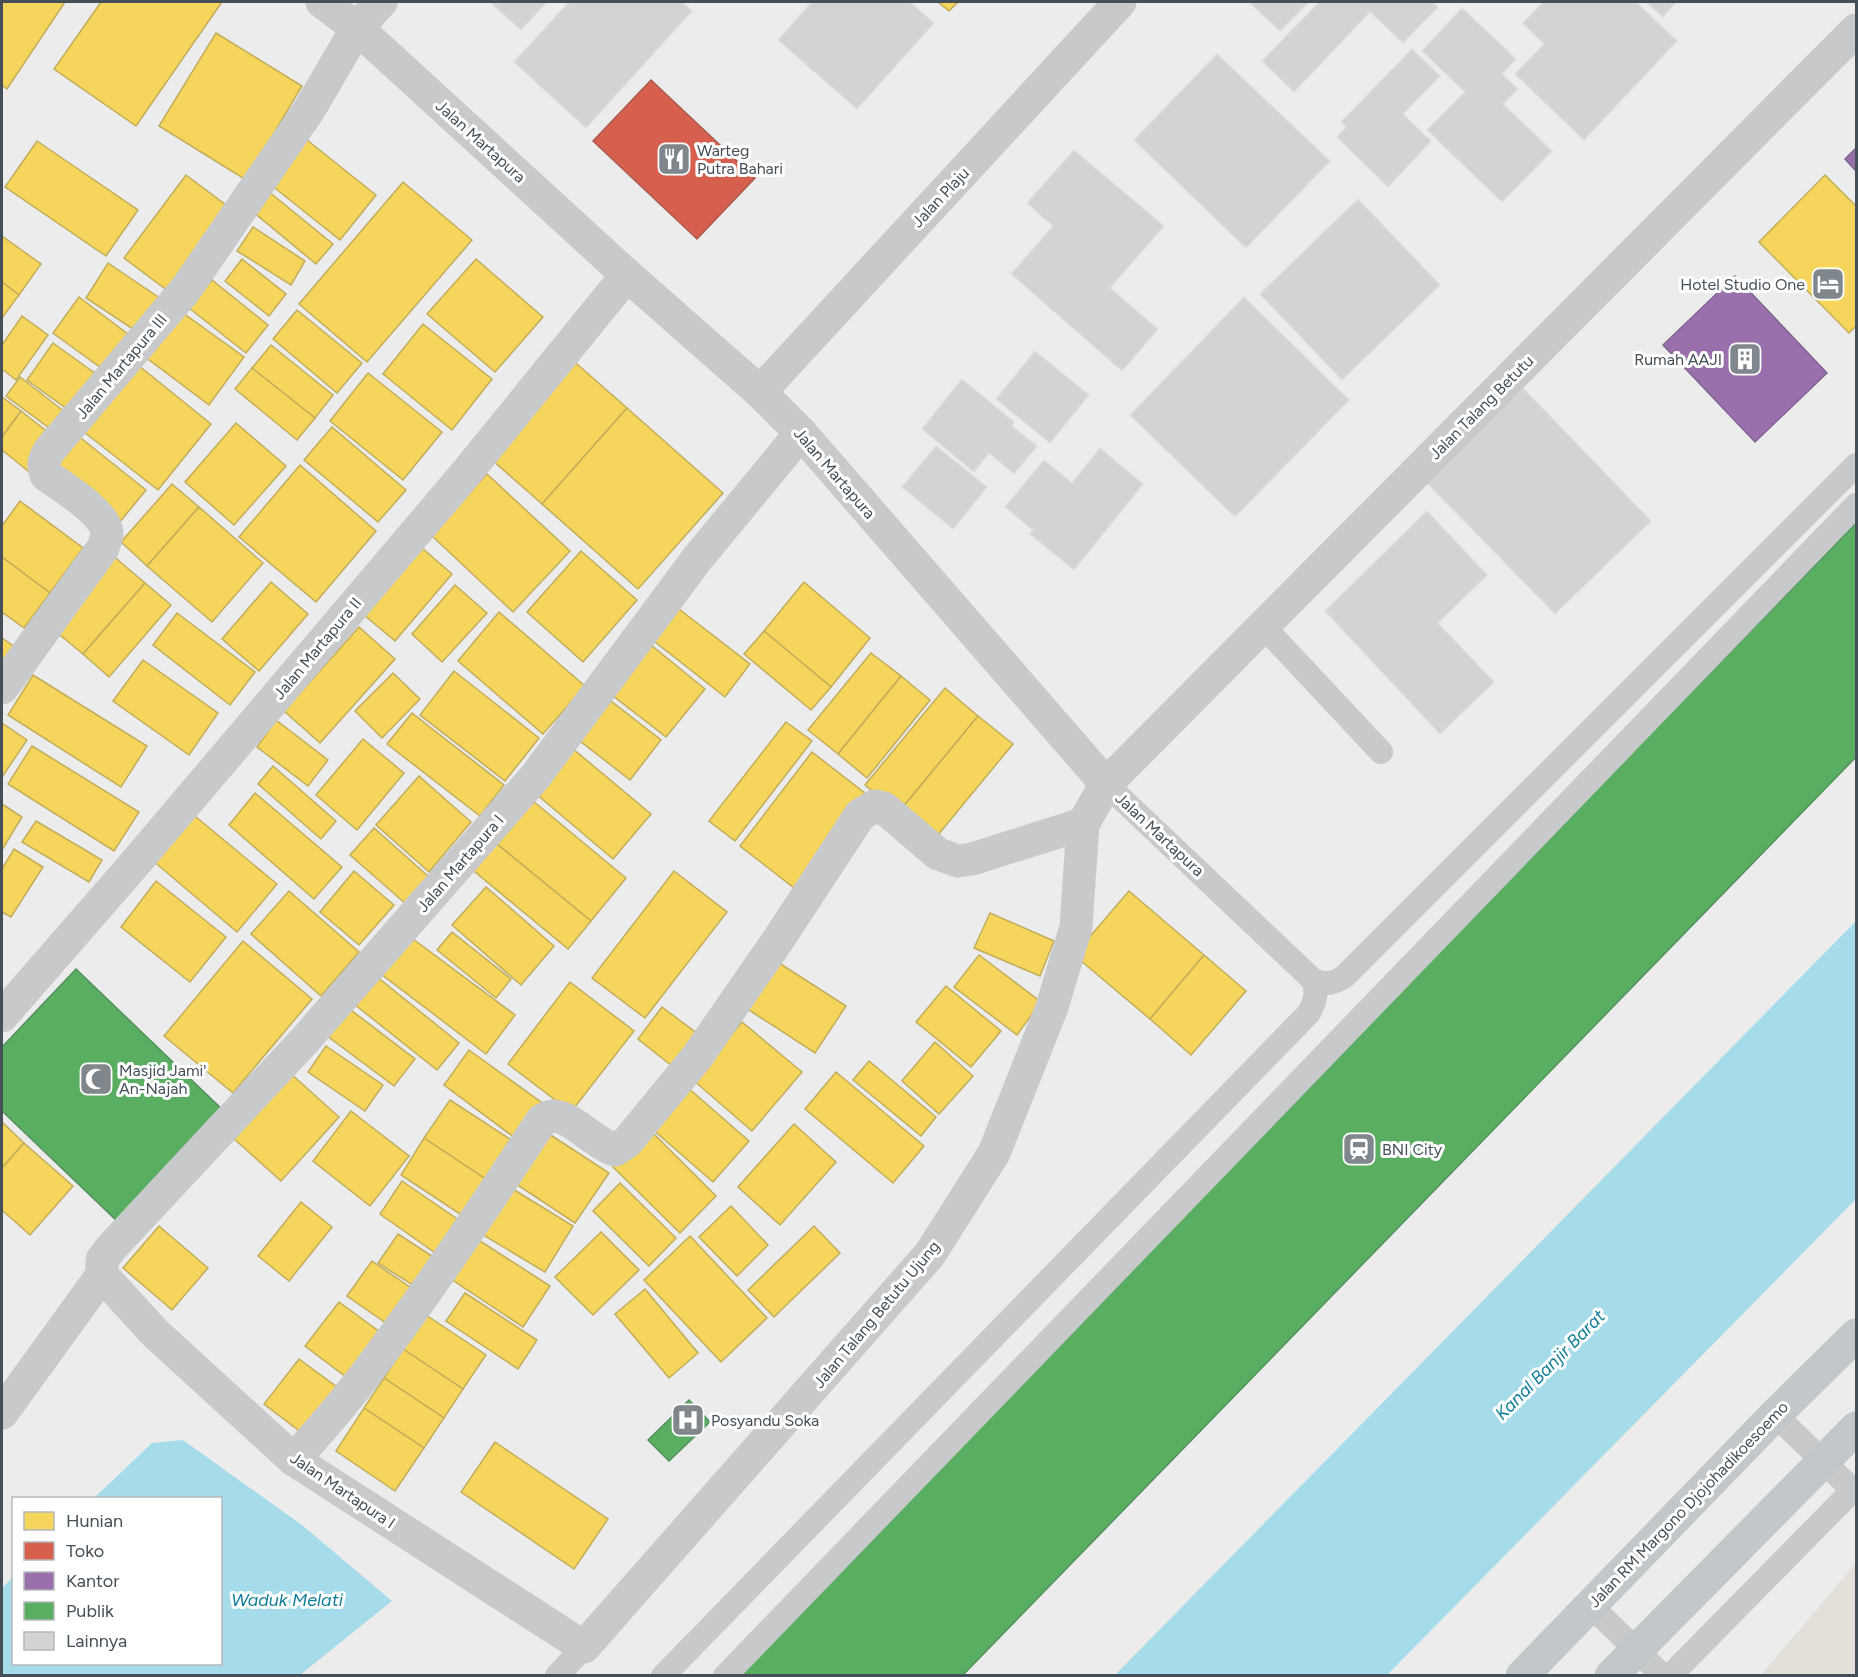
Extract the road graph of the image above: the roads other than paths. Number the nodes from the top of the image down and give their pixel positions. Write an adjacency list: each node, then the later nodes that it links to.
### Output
1 (322, 2): 4 (street, Jalan Martapura)
2 (381, 2): 4 (street)
3 (1120, 2): 7 (street, Jalan Plaju)
4 (357, 28): 6 (street, Jalan Martapura); 12 (street, Jalan Martapura III)
5 (1857, 30): 11 (street, Jalan Talang Betutu)
6 (627, 275): 7 (street, Jalan Martapura); 17 (street, Jalan Martapura II)
7 (760, 392): 8 (street, Jalan Martapura)
8 (801, 433): 14 (street, Jalan Martapura); 18 (street, Jalan Martapura I)
9 (1857, 465): 16 (lane)
10 (1857, 505): 32 (lane)
11 (1263, 626): 13 (lane); 14 (street, Jalan Talang Betutu)
12 (2, 688)
13 (1381, 752)
14 (1106, 784): 15 (street, Jalan Talang Betutu Ujung); 16 (lane, Jalan Martapura)
15 (1083, 824): 23 (street); 27 (street, Jalan Talang Betutu Ujung)
16 (1313, 980): 31 (lane)
17 (2, 1016)
18 (102, 1275): 20 (street, Jalan Martapura I); 23 (street, Jalan Martapura I)
19 (1857, 1335): 21 (main road, Jalan RM Margono Djojohadikoesoemo)
20 (2, 1413)
21 (1775, 1415): 24 (lane); 26 (main road, Jalan RM Margono Djojohadikoesoemo)
22 (1857, 1428): 24 (main road)
23 (294, 1460): 27 (street, Jalan Martapura I)
24 (1823, 1461): 25 (lane); 28 (main road)
25 (1855, 1490): 35 (lane)
26 (1590, 1605): 28 (lane); 29 (main road, Jalan RM Margono Djojohadikoesoemo)
27 (584, 1647): 30 (lane, Jalan Talang Betutu Ujung)
28 (1636, 1650): 33 (main road); 34 (lane)
29 (1537, 1671)
30 (556, 1676)
31 (663, 1676)
32 (724, 1676)
33 (1611, 1676)
34 (1663, 1676)
35 (1670, 1676)

